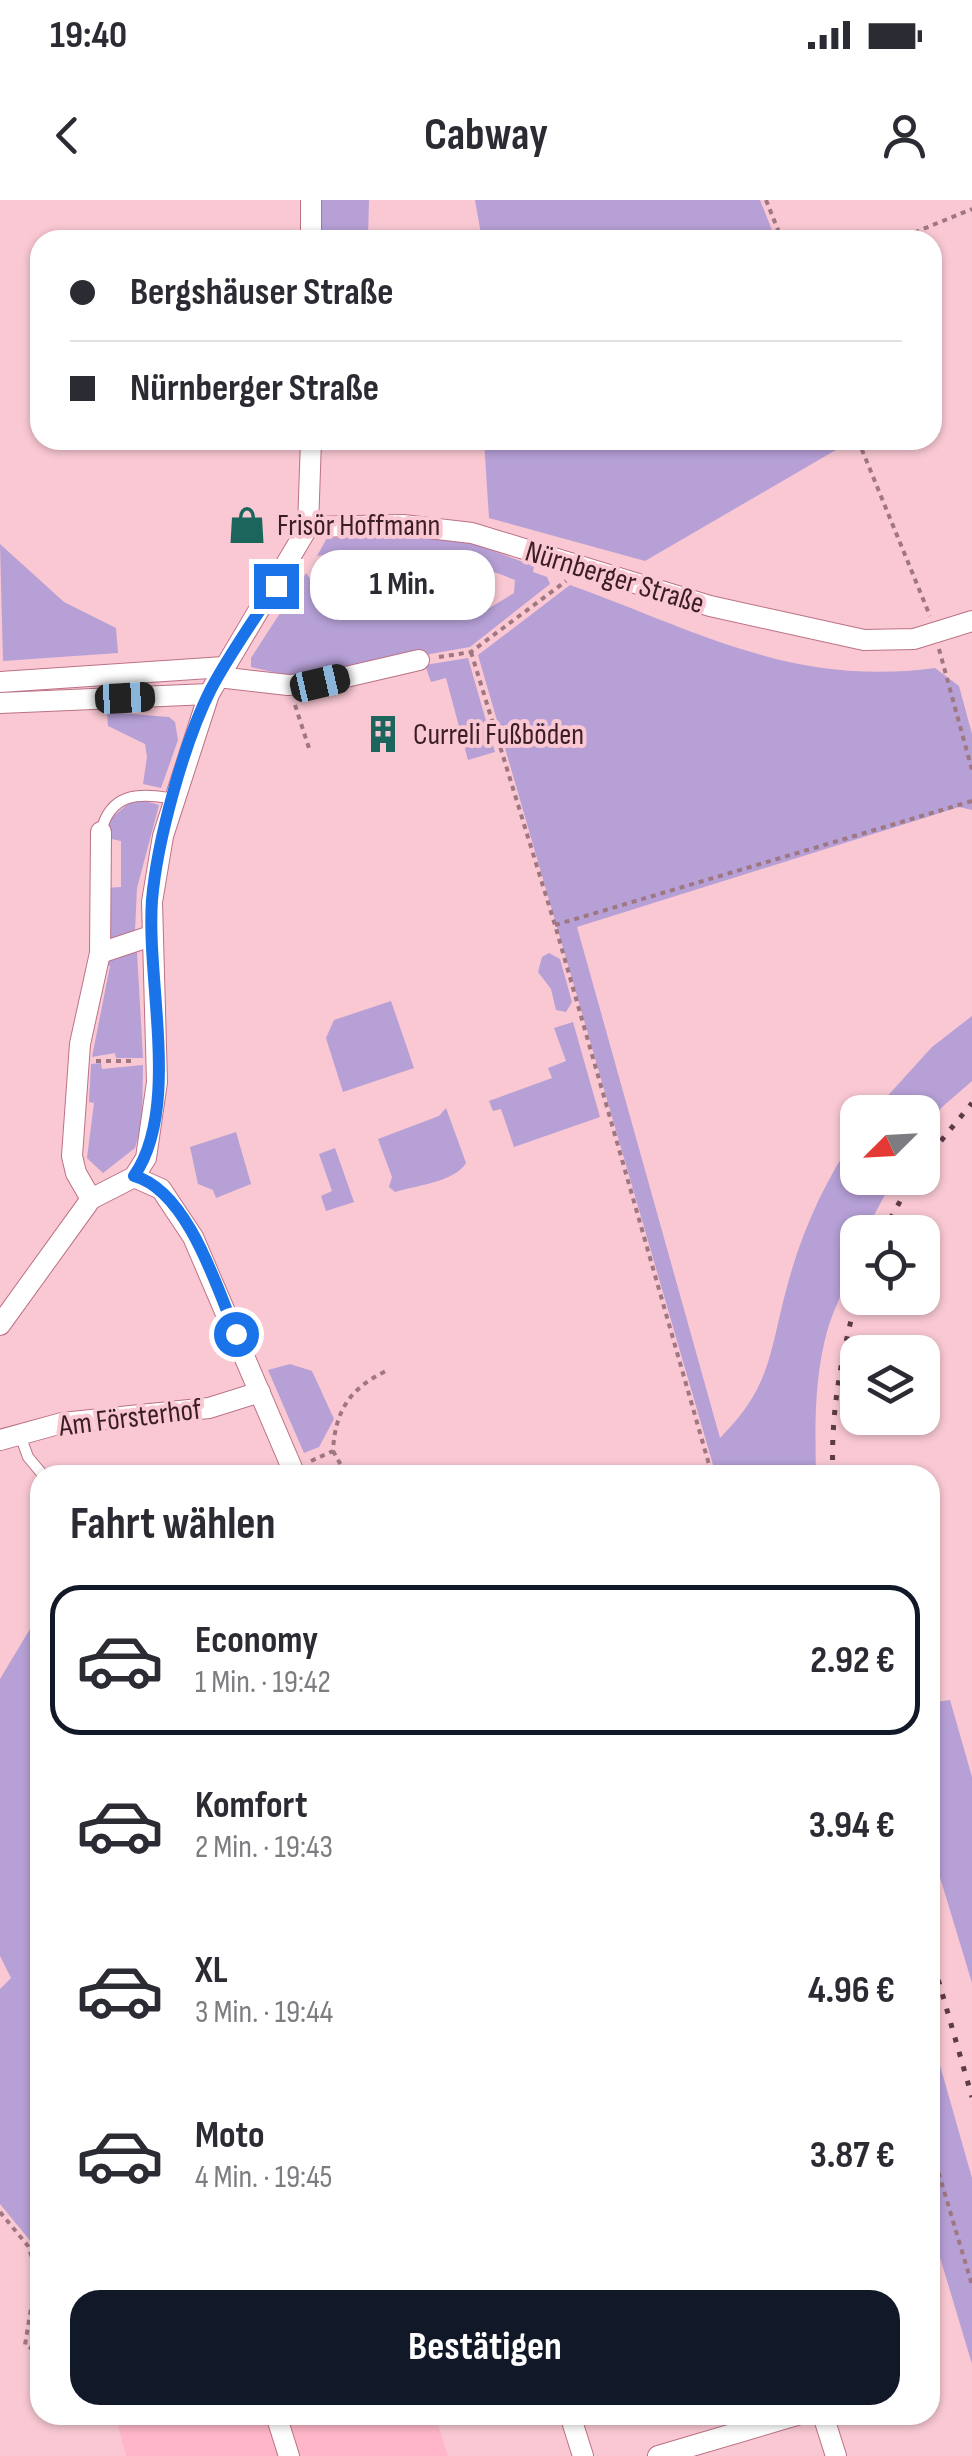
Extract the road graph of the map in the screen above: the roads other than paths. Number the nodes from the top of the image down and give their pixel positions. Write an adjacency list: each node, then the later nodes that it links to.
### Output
1 (311, 200): 2 (street)
2 (311, 230)
3 (311, 450): 4 (street)
4 (308, 527): 5 (street, Nürnberger Straße); 7 (street)
5 (972, 621)
6 (418, 660): 7 (street)
7 (217, 679): 8 (street); 9 (street); 10 (street)
8 (0, 680): 9 (street)
9 (2, 703)
10 (173, 799): 11 (lane); 12 (street)
11 (101, 832): 13 (street)
12 (152, 936): 13 (street); 14 (street)
13 (100, 953): 15 (street)
14 (134, 1176): 15 (street); 17 (street)
15 (91, 1199): 16 (street)
16 (0, 1324)
17 (260, 1392): 18 (street, Am Försterhof); 20 (street)
18 (10, 1437): 19 (lane)
19 (35, 1465)
20 (291, 1465)
21 (279, 2425): 25 (street)
22 (573, 2425): 26 (street)
23 (763, 2425): 27 (street)
24 (826, 2425): 28 (street)
25 (289, 2456)
26 (582, 2456)
27 (658, 2456)
28 (836, 2456)

